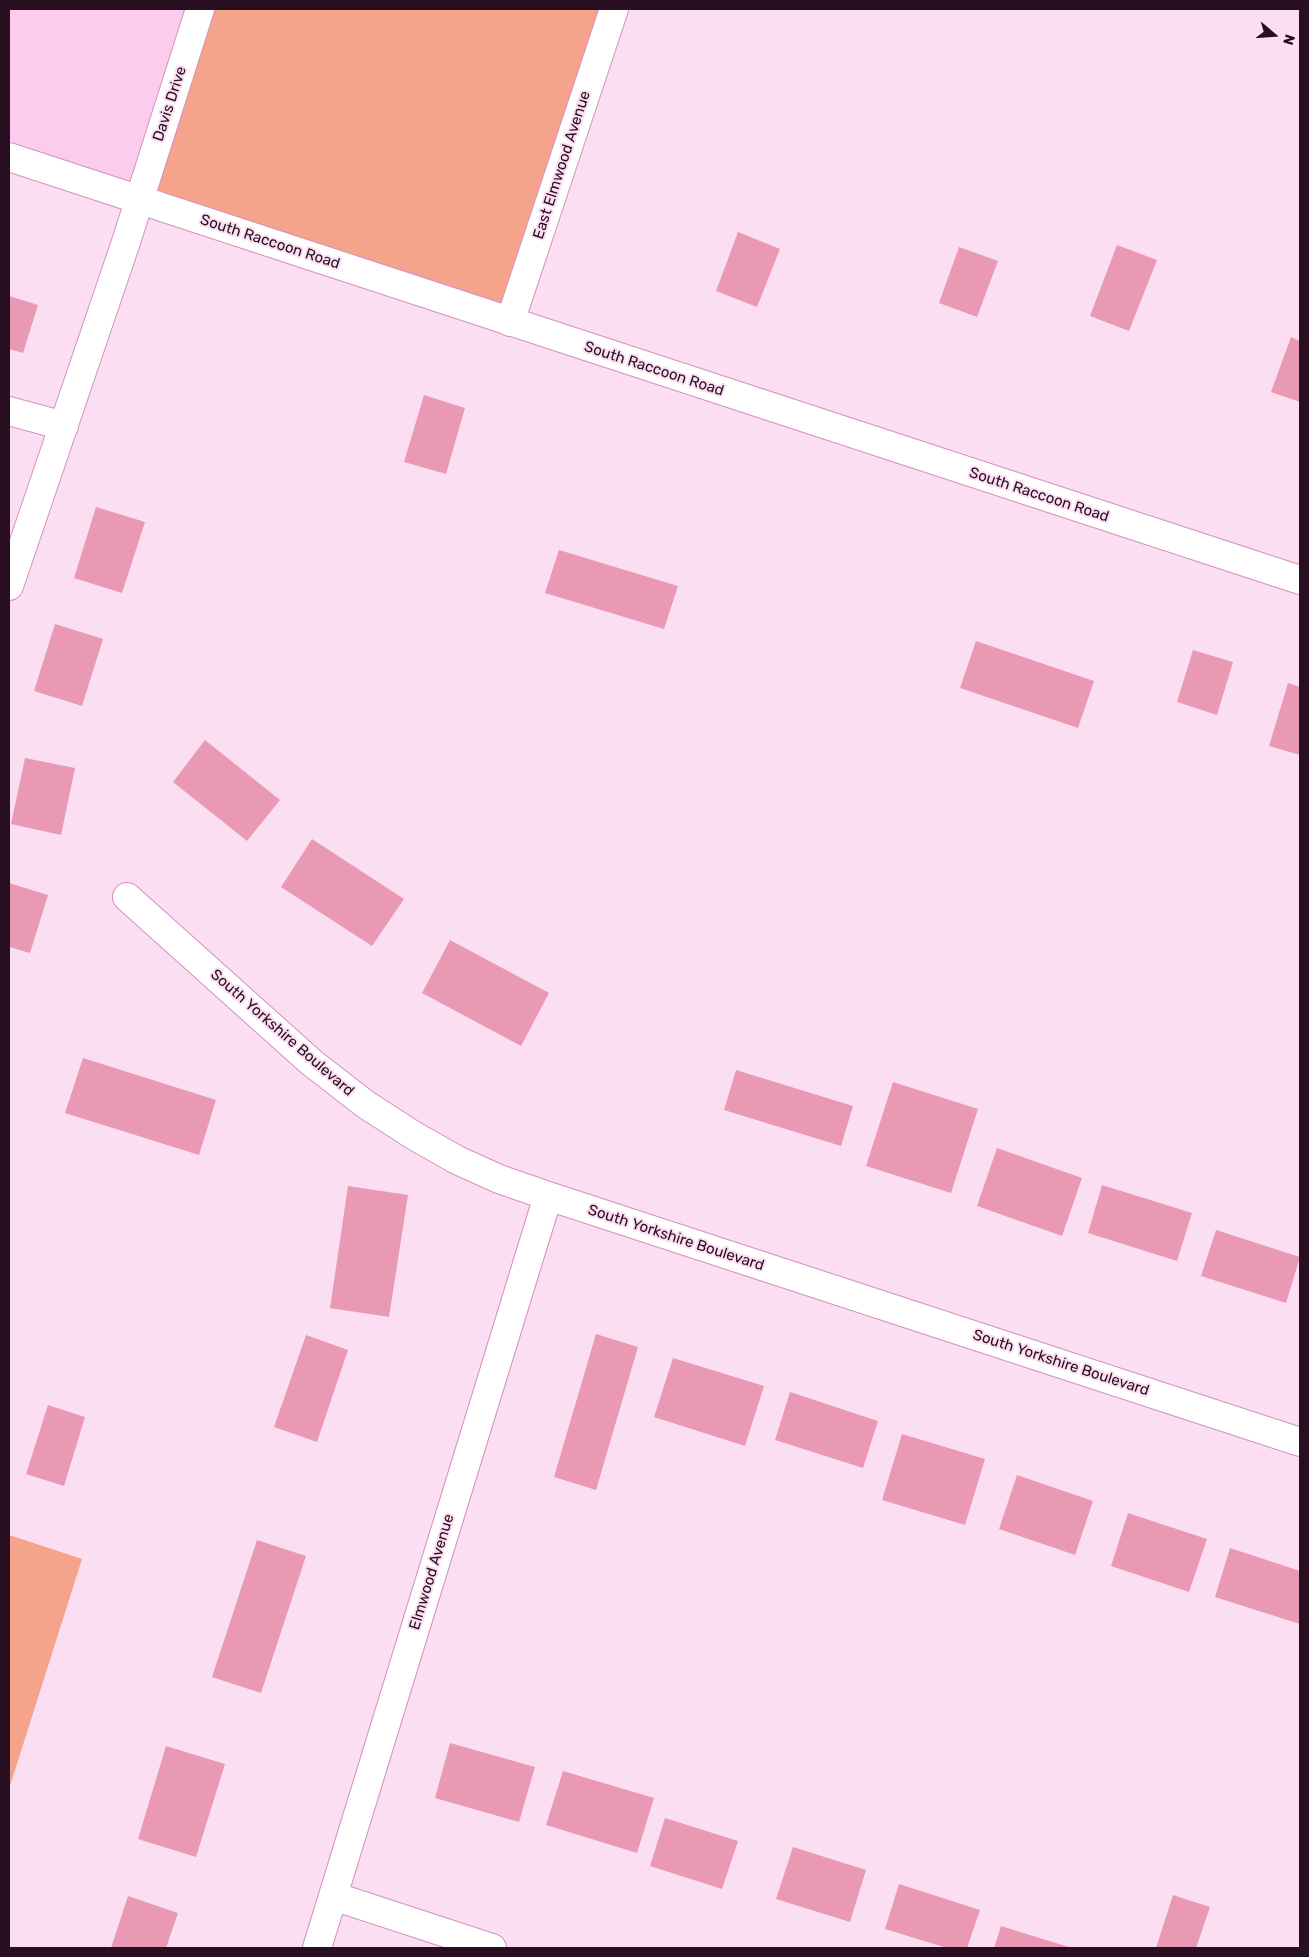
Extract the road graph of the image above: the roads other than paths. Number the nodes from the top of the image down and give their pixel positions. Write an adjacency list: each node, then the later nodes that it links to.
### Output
1 (200, 9): 4 (street, Davis Drive)
2 (614, 9): 5 (street, East Elmwood Avenue)
3 (9, 157): 4 (street, South Raccoon Road)
4 (139, 200): 5 (street, South Raccoon Road); 7 (street, Davis Drive)
5 (510, 322): 8 (street, South Raccoon Road)
6 (9, 411): 7 (street)
7 (64, 426): 9 (street, Davis Drive)
8 (1300, 580)
9 (9, 586)
10 (126, 896): 11 (street, South Yorkshire Boulevard)
11 (548, 1196): 12 (street, South Yorkshire Boulevard); 13 (street, Elmwood Avenue)
12 (1300, 1442)
13 (333, 1896): 14 (street, Elmwood Avenue); 15 (street)
14 (317, 1948)
15 (492, 1948)

